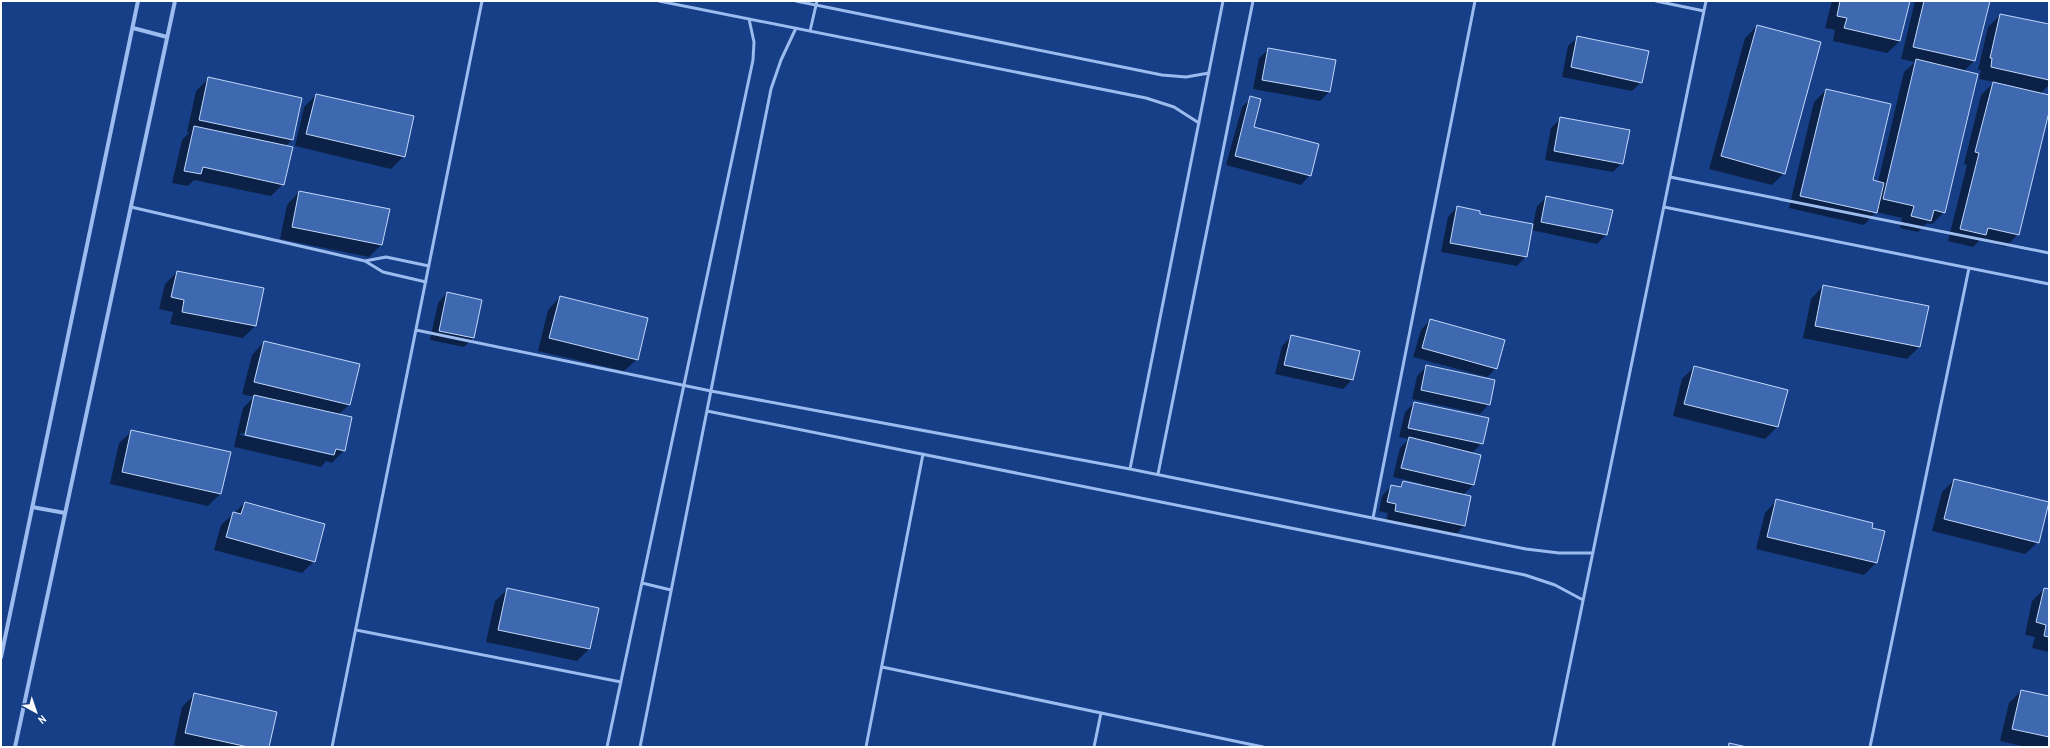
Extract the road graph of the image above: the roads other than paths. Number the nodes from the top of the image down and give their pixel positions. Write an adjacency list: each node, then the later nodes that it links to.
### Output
1 (138, 1): 15 (street)
2 (175, 1): 18 (street)
3 (482, 1): 26 (lane)
4 (659, 1): 14 (lane)
5 (796, 1): 12 (lane)
6 (817, 1): 12 (lane)
7 (1223, 1): 19 (lane)
8 (1253, 1): 36 (lane)
9 (1475, 1): 39 (lane)
10 (1656, 1): 13 (lane)
11 (1706, 1): 13 (lane)
12 (816, 5): 17 (lane); 19 (lane)
13 (1704, 11): 21 (lane)
14 (749, 19): 16 (lane); 31 (lane)
15 (133, 28): 18 (street); 37 (street)
16 (796, 28): 17 (lane); 32 (lane)
17 (810, 31): 20 (lane)
18 (167, 37): 22 (street)
19 (1209, 73): 20 (lane)
20 (1199, 123): 35 (lane)
21 (1670, 177): 23 (lane); 24 (lane)
22 (131, 207): 25 (lane); 38 (street)
23 (1664, 207): 27 (lane); 40 (lane)
24 (2049, 253)
25 (365, 261): 26 (lane); 28 (lane)
26 (429, 266): 28 (lane)
27 (1969, 268): 29 (lane); 57 (lane)
28 (426, 282): 30 (lane)
29 (2049, 284)
30 (416, 330): 31 (lane); 44 (lane)
31 (684, 386): 32 (lane); 41 (lane)
32 (711, 391): 33 (lane); 35 (lane)
33 (707, 411): 34 (lane); 42 (lane)
34 (923, 454): 43 (lane); 46 (lane)
35 (1130, 469): 36 (lane)
36 (1158, 474): 39 (lane)
37 (32, 507): 38 (street); 45 (street)
38 (65, 513): 49 (street)
39 (1373, 518): 40 (lane)
40 (1593, 553): 43 (lane)
41 (642, 583): 42 (lane); 47 (lane)
42 (671, 590): 52 (lane)
43 (1583, 600): 56 (lane)
44 (356, 630): 47 (lane); 50 (lane)
45 (1, 657)
46 (882, 667): 48 (lane); 53 (lane)
47 (621, 682): 51 (lane)
48 (1101, 713): 54 (lane); 55 (lane)
49 (15, 747)
50 (332, 747)
51 (607, 747)
52 (640, 747)
53 (866, 747)
54 (1094, 747)
55 (1263, 747)
56 (1553, 747)
57 (1870, 747)

